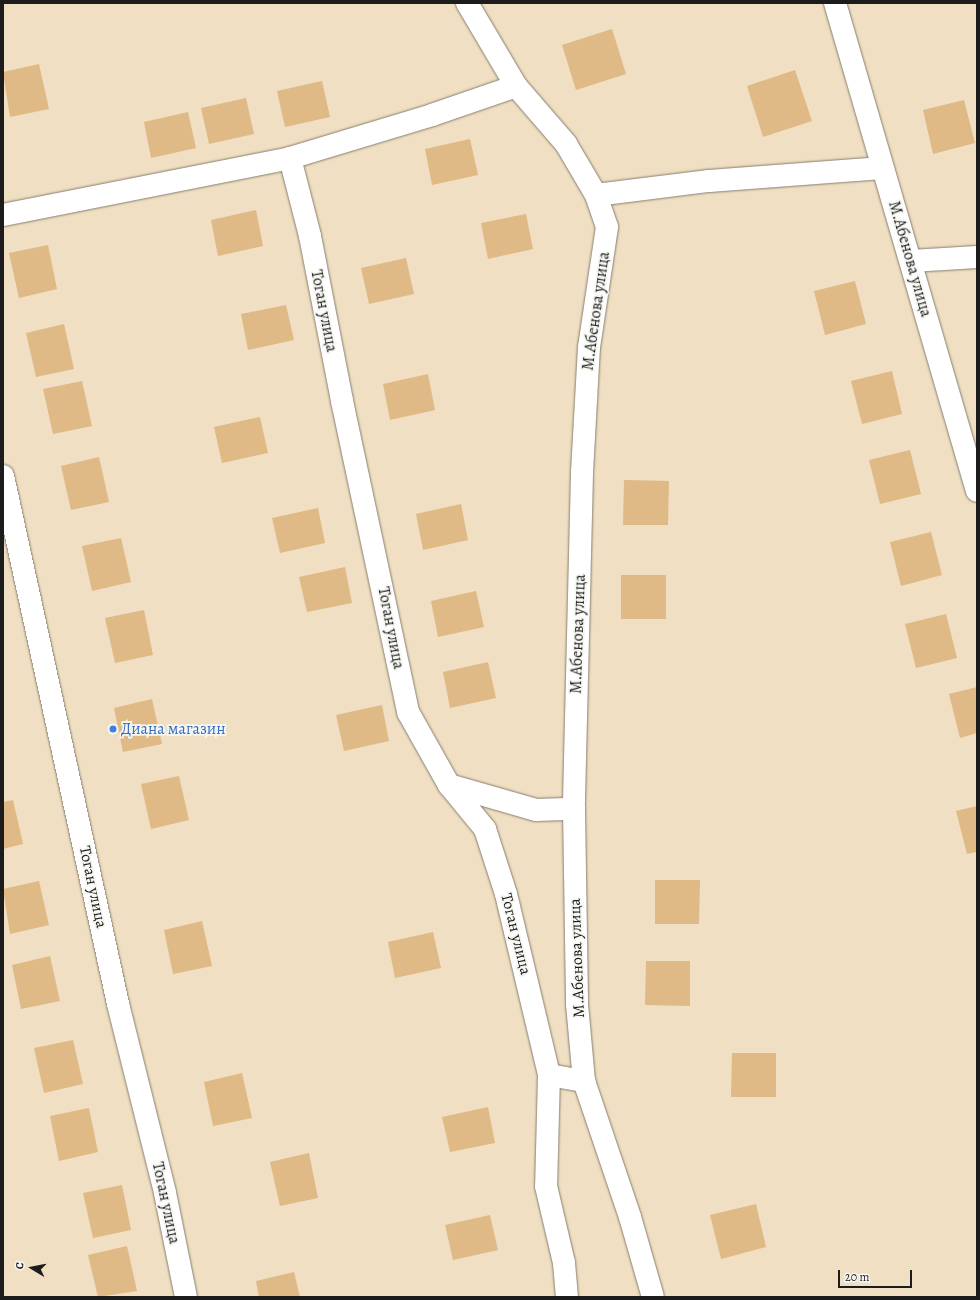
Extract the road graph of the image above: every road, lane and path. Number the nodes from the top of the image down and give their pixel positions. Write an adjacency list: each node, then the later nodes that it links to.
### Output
1 (467, 3): 3 (street, М.Абенова улица)
2 (835, 3): 5 (street, М.Абенова улица)
3 (516, 86): 4 (street); 6 (street, М.Абенова улица)
4 (290, 158): 7 (street); 12 (street, Тоган улица)
5 (884, 168): 6 (street); 9 (street, М.Абенова улица)
6 (596, 195): 13 (street, М.Абенова улица)
7 (3, 215)
8 (977, 257): 9 (street)
9 (911, 261): 11 (street, М.Абенова улица)
10 (3, 476): 16 (street, Тоган улица)
11 (977, 491)
12 (449, 785): 13 (street); 14 (street, Тоган улица)
13 (574, 809): 15 (street, М.Абенова улица)
14 (549, 1075): 15 (street); 17 (street, Тоган улица)
15 (584, 1081): 18 (street, М.Абенова улица)
16 (186, 1297)
17 (567, 1297)
18 (653, 1297)

